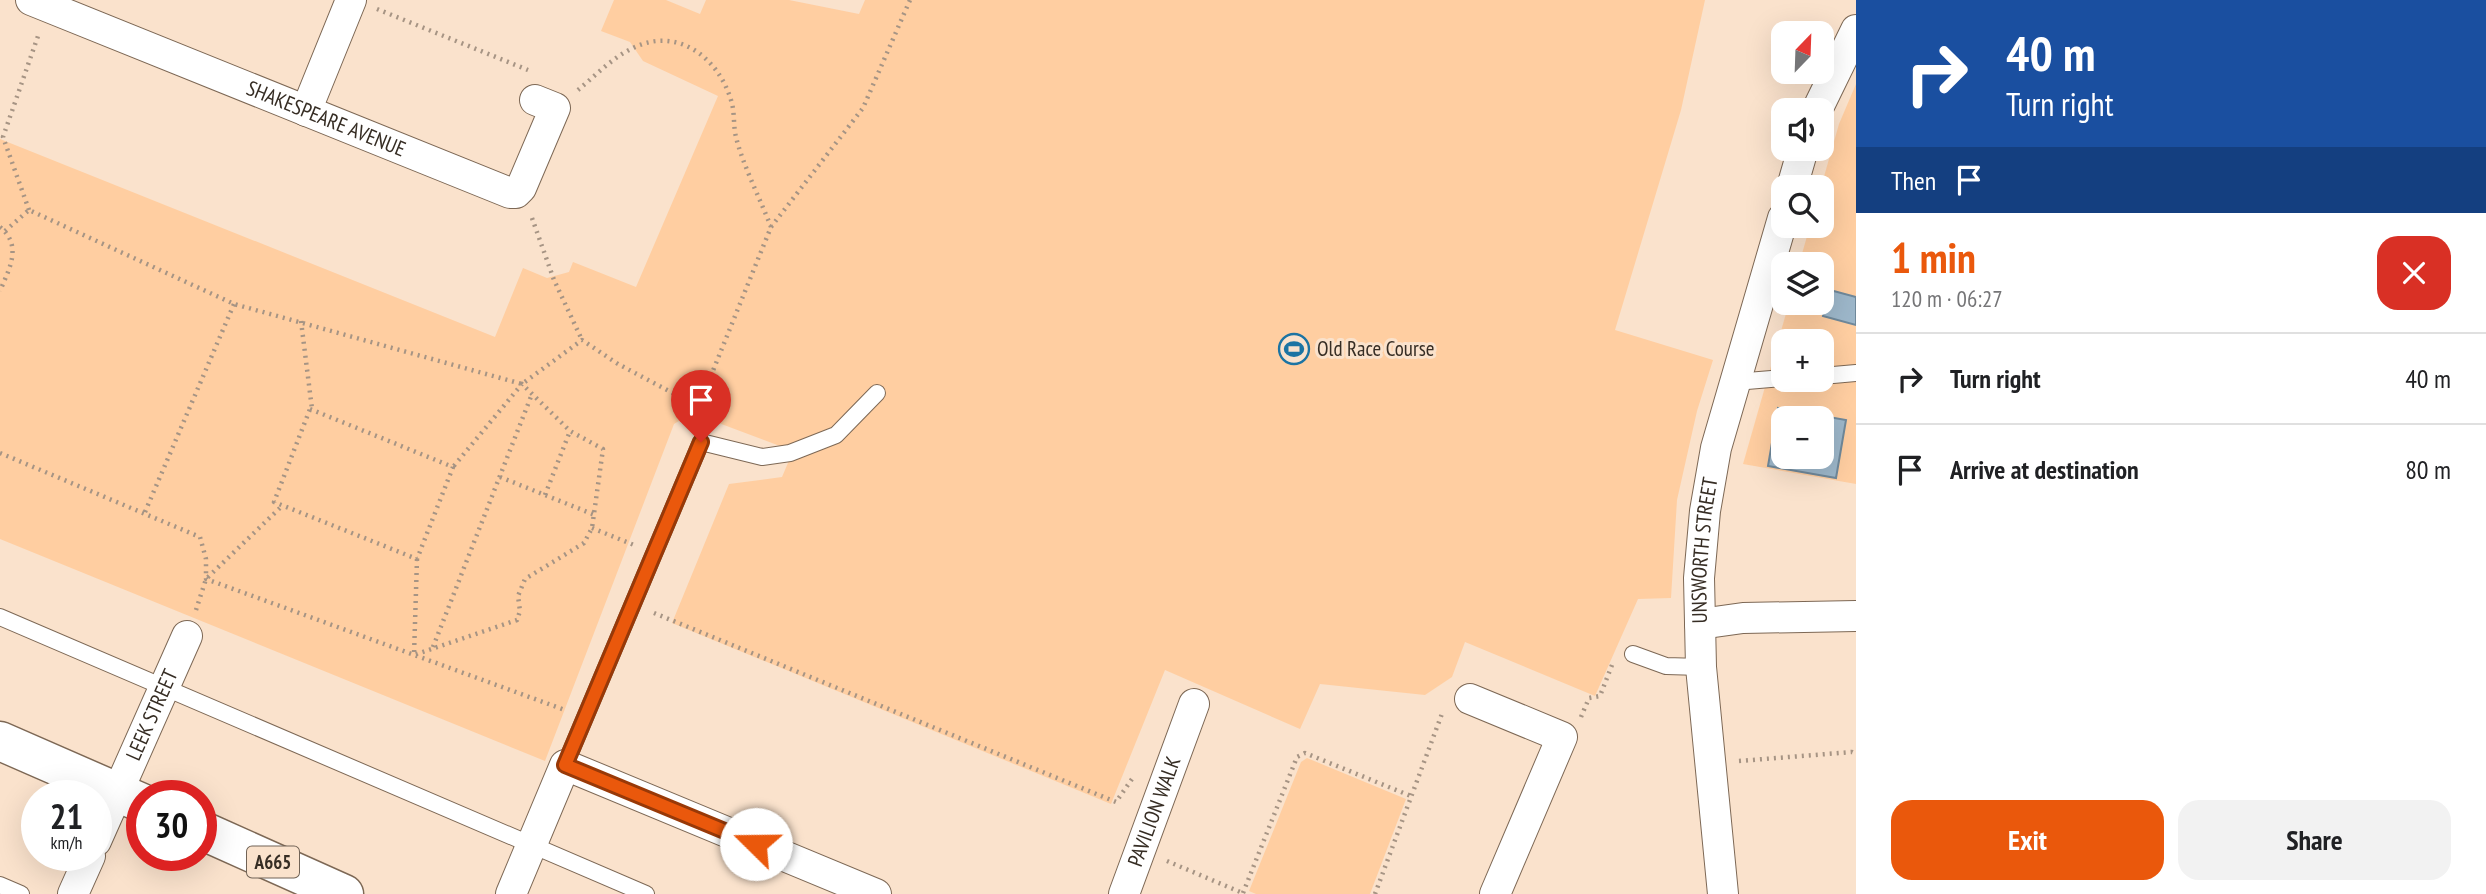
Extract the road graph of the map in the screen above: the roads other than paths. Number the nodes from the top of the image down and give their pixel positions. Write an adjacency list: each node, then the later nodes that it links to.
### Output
1 (39, 3): 6 (street, SHAKESPEARE AVENUE)
2 (359, 3): 6 (street)
3 (1856, 30): 4 (street)
4 (1823, 98)
5 (545, 104): 6 (street, SHAKESPEARE AVENUE)
6 (306, 111)
7 (1777, 238): 11 (street, UNSWORTH STREET)
8 (1856, 373): 9 (lane)
9 (1834, 375)
10 (1771, 379): 11 (lane)
11 (1735, 382): 15 (street, UNSWORTH STREET)
12 (877, 393): 23 (lane)
13 (1856, 616): 15 (street)
14 (0, 617): 19 (lane)
15 (1700, 624): 18 (street, UNSWORTH STREET)
16 (187, 635): 19 (street, LEEK STREET)
17 (1633, 654): 18 (lane)
18 (1701, 667): 40 (street, UNSWORTH STREET)
19 (163, 686): 24 (street, LEEK STREET); 29 (lane)
20 (1470, 699): 39 (street)
21 (1180, 718): 38 (street, PAVILION WALK)
22 (0, 741): 25 (main road)
23 (565, 765): 29 (street); 37 (street)
24 (135, 780)
25 (126, 796)
26 (126, 803): 27 (street, LEEK STREET)
27 (112, 821)
28 (217, 837): 34 (main road, A665)
29 (531, 846): 35 (street); 36 (lane)
30 (83, 871): 33 (street)
31 (0, 885): 32 (lane)
32 (21, 894)
33 (73, 894)
34 (344, 894)
35 (511, 894)
36 (646, 894)
37 (876, 894)
38 (1124, 894)
39 (1495, 894)
40 (1723, 894)

